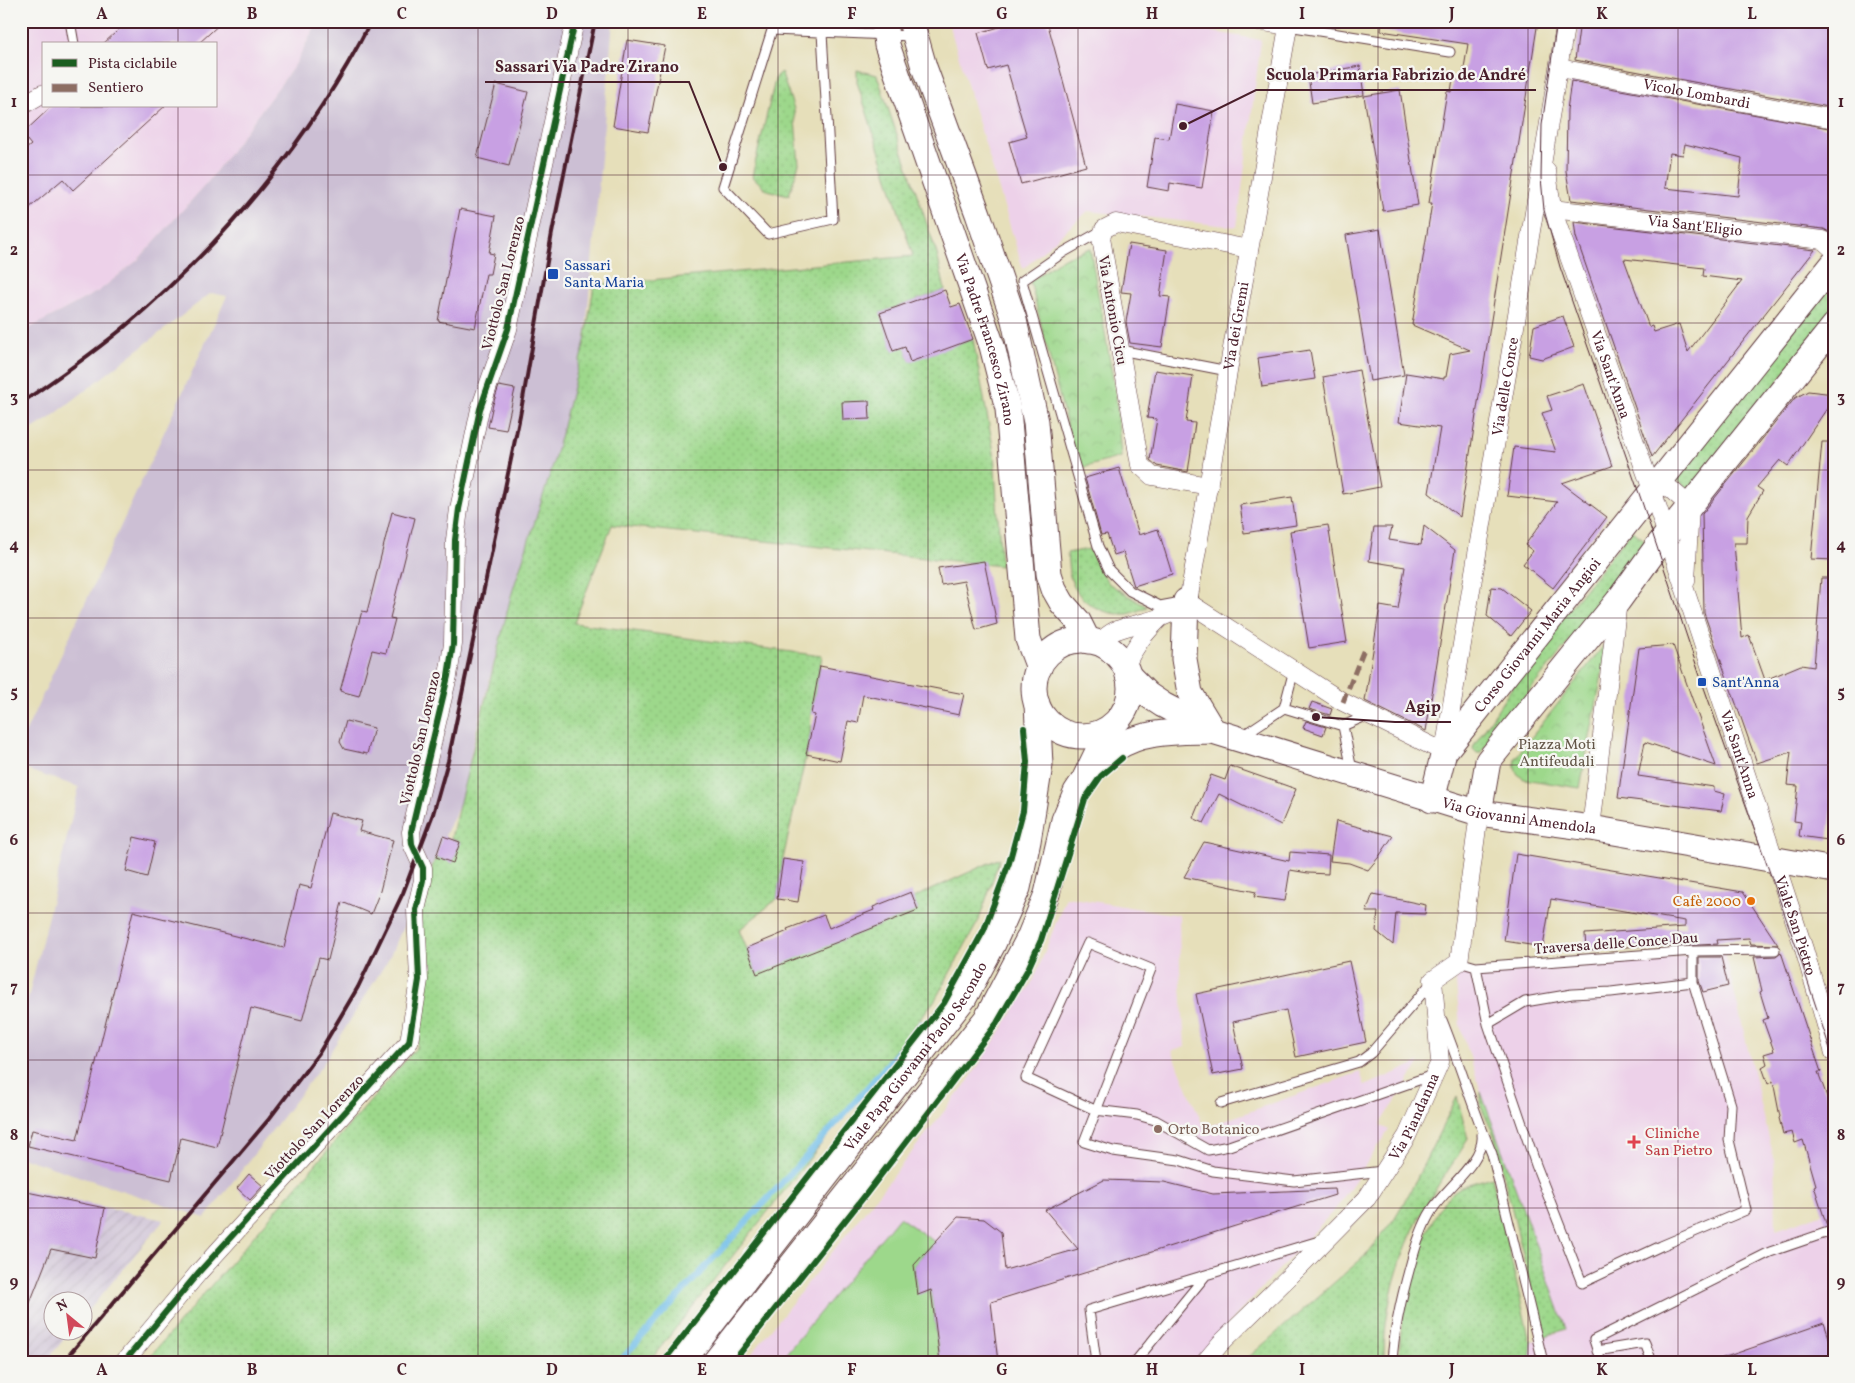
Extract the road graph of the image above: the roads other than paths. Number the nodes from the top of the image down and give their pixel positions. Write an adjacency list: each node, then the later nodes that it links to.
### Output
1 (70, 21): 9 (lane)
2 (575, 21): 70 (street, Viottolo San Lorenzo)
3 (1258, 21): 5 (street)
4 (1566, 21): 11 (street, Via delle Conce)
5 (1288, 24): 10 (lane); 18 (street, Via dei Gremi)
6 (885, 28): 7 (lane); 8 (lane); 33 (main road, Via Padre Francesco Zirano)
7 (913, 29): 32 (main road, Via Padre Francesco Zirano)
8 (822, 33): 8 (lane)
9 (74, 42)
10 (1450, 52)
11 (1559, 68): 14 (street, Vicolo Lombardi); 15 (street, Via delle Conce)
12 (42, 93): 13 (street)
13 (21, 106)
14 (1834, 119)
15 (1544, 156): 16 (street, Via Sant'Anna); 44 (street, Via delle Conce)
16 (1552, 209): 19 (street, Via Sant'Eligio); 24 (street, Via Sant'Anna)
17 (1104, 229): 18 (street); 22 (street, Via Antonio Cicu); 29 (lane)
18 (1249, 249): 23 (street, Via dei Gremi)
19 (1834, 250)
20 (1834, 263): 24 (main road, Corso Giovanni Maria Angioi)
21 (1834, 326): 26 (main road)
22 (1120, 350): 23 (lane); 25 (street, Via Antonio Cicu)
23 (1228, 371): 25 (street, Via dei Gremi)
24 (1656, 485): 26 (street); 27 (street, Via Sant'Anna); 44 (main road, Corso Giovanni Maria Angioi)
25 (1209, 486): 29 (street, Via dei Gremi)
26 (1690, 506): 27 (main road); 28 (street, Via Sant'Anna)
27 (1666, 536): 28 (street, Via Sant'Anna); 30 (main road)
28 (1685, 592): 50 (street, Via Sant'Anna)
29 (1186, 601): 31 (street); 34 (street); 41 (main road)
30 (1618, 601): 48 (main road); 49 (street)
31 (1161, 617): 32 (street); 35 (street)
32 (1095, 634): 33 (main road); 35 (main road)
33 (1039, 668): 36 (main road)
34 (1294, 670): 37 (lane); 38 (street)
35 (1127, 671): 40 (main road); 41 (main road, Via Giovanni Amendola)
36 (1037, 704): 40 (main road); 71 (main road, Viale Papa Giovanni Paolo Secondo)
37 (1284, 708): 39 (lane); 43 (lane)
38 (1368, 715): 39 (lane); 44 (street)
39 (1343, 726): 45 (lane)
40 (1102, 732): 42 (main road, Via Giovanni Amendola); 46 (main road, Viale Papa Giovanni Paolo Secondo)
41 (1214, 732): 42 (main road, Via Giovanni Amendola); 43 (main road, Via Giovanni Amendola)
42 (1138, 739): 46 (main road)
43 (1237, 739): 45 (main road, Via Giovanni Amendola)
44 (1444, 752): 47 (main road, Corso Giovanni Maria Angioi)
45 (1354, 775): 47 (main road, Via Giovanni Amendola)
46 (1084, 780): 72 (main road, Viale Papa Giovanni Paolo Secondo)
47 (1432, 800): 48 (main road, Via Giovanni Amendola)
48 (1479, 813): 49 (main road, Via Giovanni Amendola); 54 (street)
49 (1591, 828): 50 (main road, Via Giovanni Amendola)
50 (1774, 860): 51 (main road, Via Giovanni Amendola); 60 (street, Viale San Pietro)
51 (1834, 870)
52 (1775, 950): 53 (lane, Traversa delle Conce Dau)
53 (1693, 951): 54 (lane, Traversa delle Conce Dau); 56 (lane)
54 (1467, 964): 55 (street); 58 (lane)
55 (1433, 980): 57 (street, Via Piandanna); 62 (lane)
56 (1693, 982): 58 (lane); 58 (lane)
57 (1435, 1004): 61 (street, Via Piandanna); 64 (lane)
58 (1488, 1024)
59 (1834, 1027): 60 (street, Viale San Pietro)
60 (1833, 1051)
61 (1434, 1075): 63 (lane); 65 (street, Via Piandanna)
62 (1221, 1103)
63 (1095, 1110): 63 (lane); 65 (lane)
64 (1481, 1130): 76 (lane); 77 (lane)
65 (1384, 1171): 67 (street, Via Piandanna)
66 (1834, 1230): 69 (lane)
67 (1327, 1239): 68 (lane); 75 (street, Via Piandanna)
68 (1206, 1275): 73 (lane); 74 (lane)
69 (1597, 1350): 78 (lane); 79 (lane)
70 (124, 1362)
71 (682, 1362)
72 (715, 1362)
73 (1096, 1362)
74 (1134, 1362)
75 (1205, 1362)
76 (1392, 1362)
77 (1543, 1362)
78 (1602, 1362)
79 (1652, 1362)

